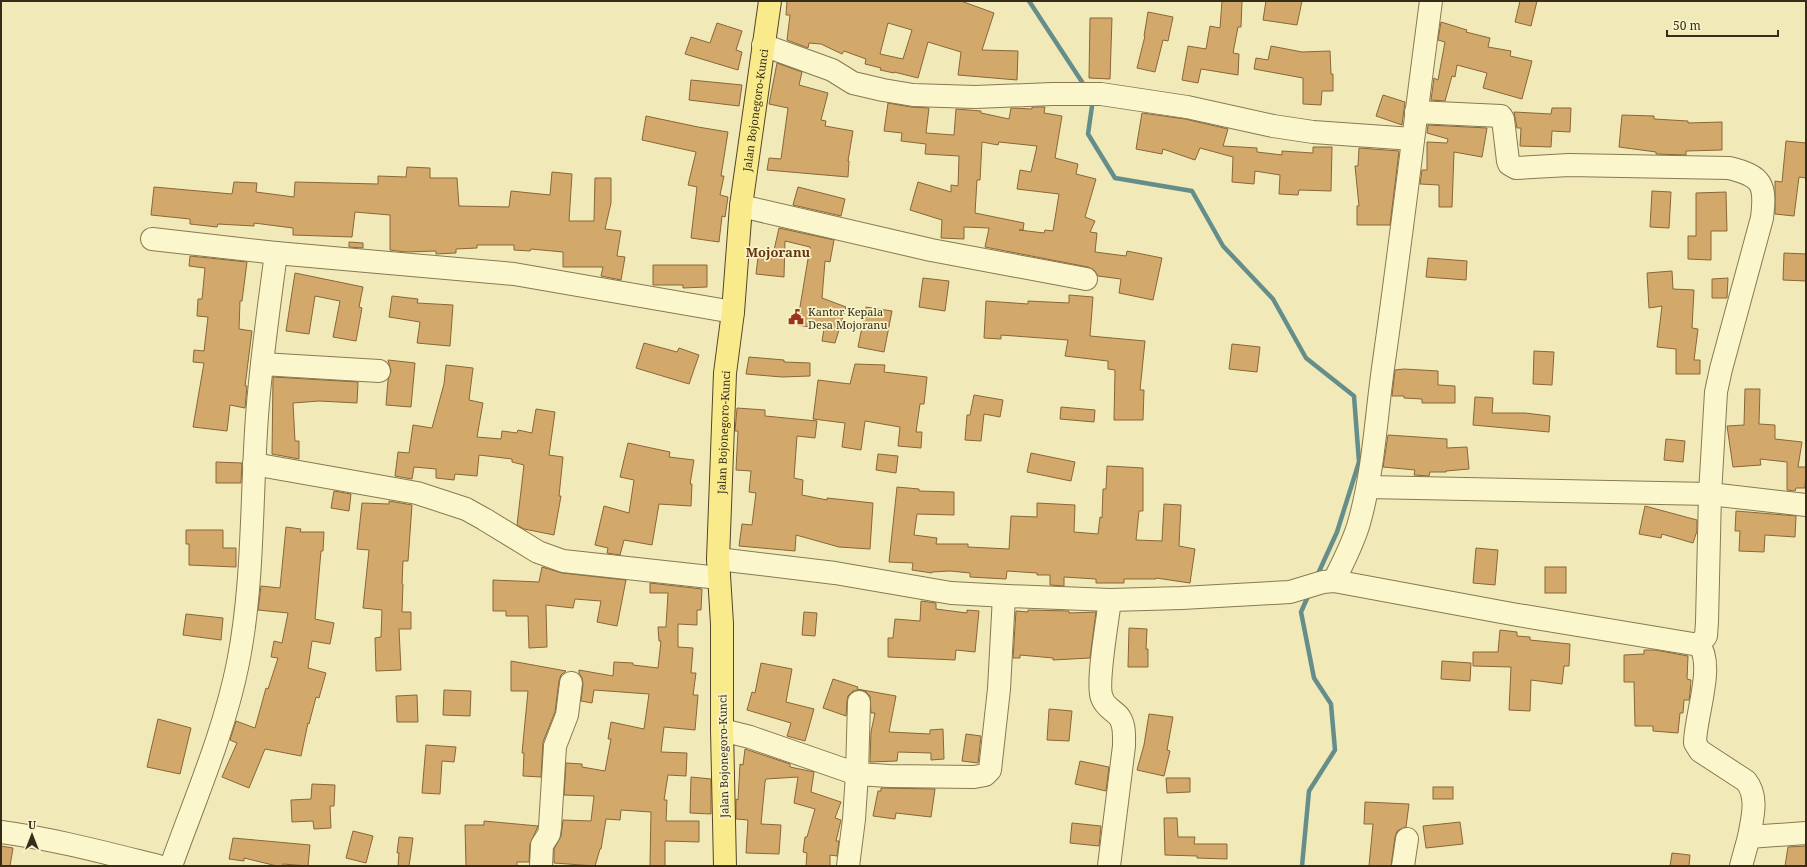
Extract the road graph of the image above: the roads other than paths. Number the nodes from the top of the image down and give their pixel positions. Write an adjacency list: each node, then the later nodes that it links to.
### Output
1 (770, 1): 3 (main road, Jalan Bojonegoro-Kunci)
2 (1431, 1): 4 (street)
3 (763, 45): 5 (street); 6 (main road, Jalan Bojonegoro-Kunci)
4 (1416, 112): 5 (street); 15 (street)
5 (1413, 139): 14 (street)
6 (741, 206): 9 (street); 10 (main road, Jalan Bojonegoro-Kunci)
7 (152, 240): 8 (street)
8 (276, 253): 10 (street); 11 (street)
9 (1086, 279)
10 (733, 312): 17 (main road, Jalan Bojonegoro-Kunci)
11 (262, 364): 12 (street); 13 (street)
12 (379, 371)
13 (254, 464): 17 (street); 31 (street)
14 (1368, 487): 15 (street); 18 (street)
15 (1710, 494): 16 (street); 21 (street)
16 (1806, 505)
17 (718, 569): 19 (street); 24 (main road, Jalan Bojonegoro-Kunci)
18 (1328, 582): 20 (street); 21 (street)
19 (1004, 596): 20 (street); 25 (street)
20 (1110, 600): 35 (street)
21 (1699, 645): 28 (street)
22 (571, 683): 32 (street)
23 (859, 702): 25 (street)
24 (722, 730): 25 (street); 33 (main road, Jalan Bojonegoro-Kunci)
25 (857, 774): 34 (street)
26 (1, 832): 30 (street)
27 (1806, 832): 28 (street)
28 (1749, 837): 37 (street)
29 (1407, 839): 36 (street)
30 (158, 866)
31 (171, 866)
32 (541, 866)
33 (725, 866)
34 (848, 866)
35 (1109, 866)
36 (1404, 866)
37 (1741, 866)

